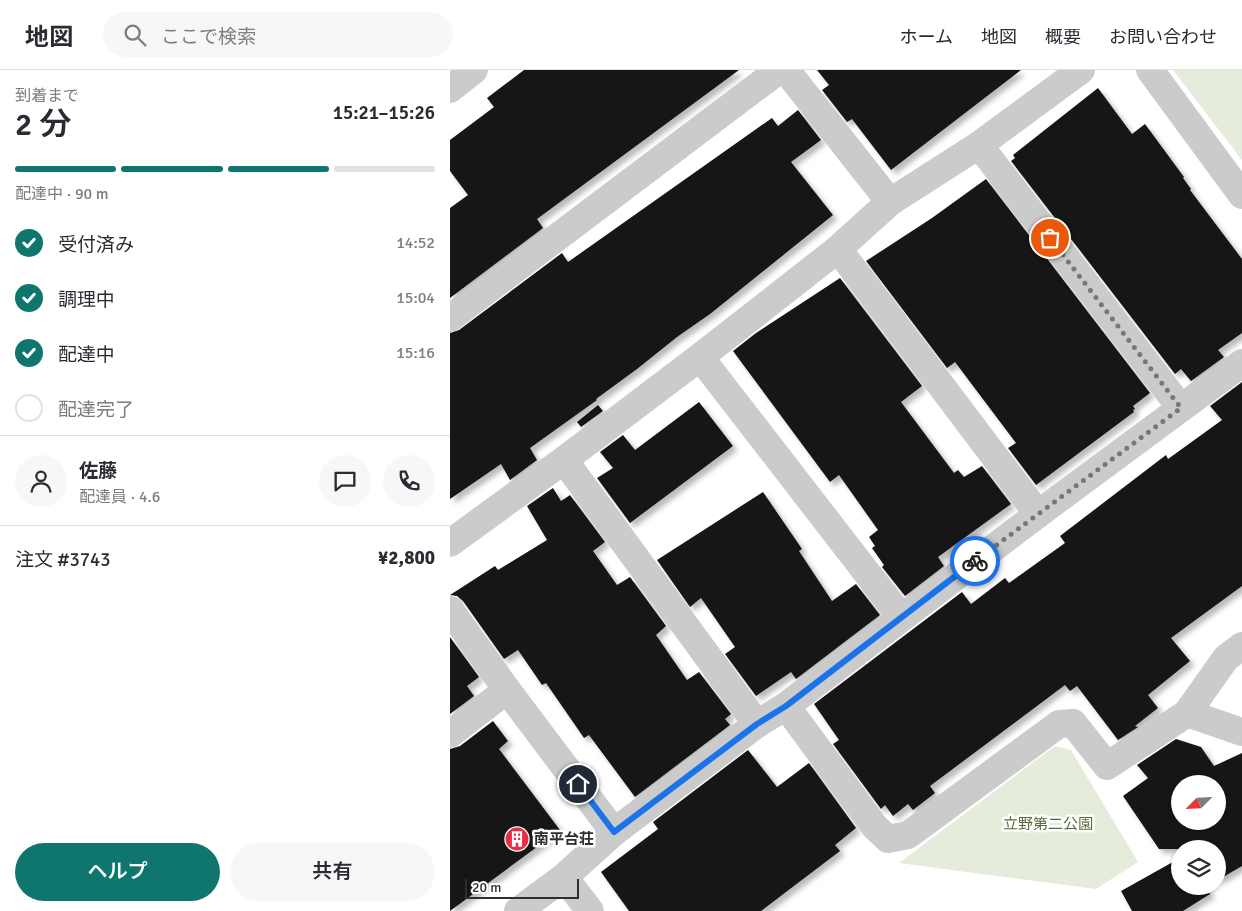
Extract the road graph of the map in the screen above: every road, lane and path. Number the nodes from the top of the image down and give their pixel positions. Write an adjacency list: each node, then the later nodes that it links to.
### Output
1 (474, 70): 6 (street)
2 (779, 70): 11 (street)
3 (786, 70): 9 (street)
4 (1081, 70): 7 (street)
5 (1150, 70): 8 (street)
6 (450, 89)
7 (979, 145): 9 (street); 14 (street)
8 (1241, 192)
9 (890, 202): 10 (street)
10 (838, 250): 12 (street); 16 (street)
11 (450, 318)
12 (700, 357): 15 (street); 19 (street)
13 (1242, 364): 14 (street)
14 (1181, 408): 16 (street)
15 (564, 460): 17 (street); 24 (street)
16 (1038, 514): 19 (street)
17 (450, 543)
18 (450, 610): 21 (street)
19 (901, 617): 22 (street)
20 (1242, 646): 23 (street)
21 (507, 690): 26 (street); 27 (street)
22 (786, 706): 23 (street); 24 (street)
23 (1187, 713): 25 (street)
24 (757, 724): 27 (street)
25 (1242, 732)
26 (450, 734)
27 (614, 832): 28 (street)
28 (564, 877): 29 (street); 30 (street)
29 (518, 911)
30 (590, 911)

